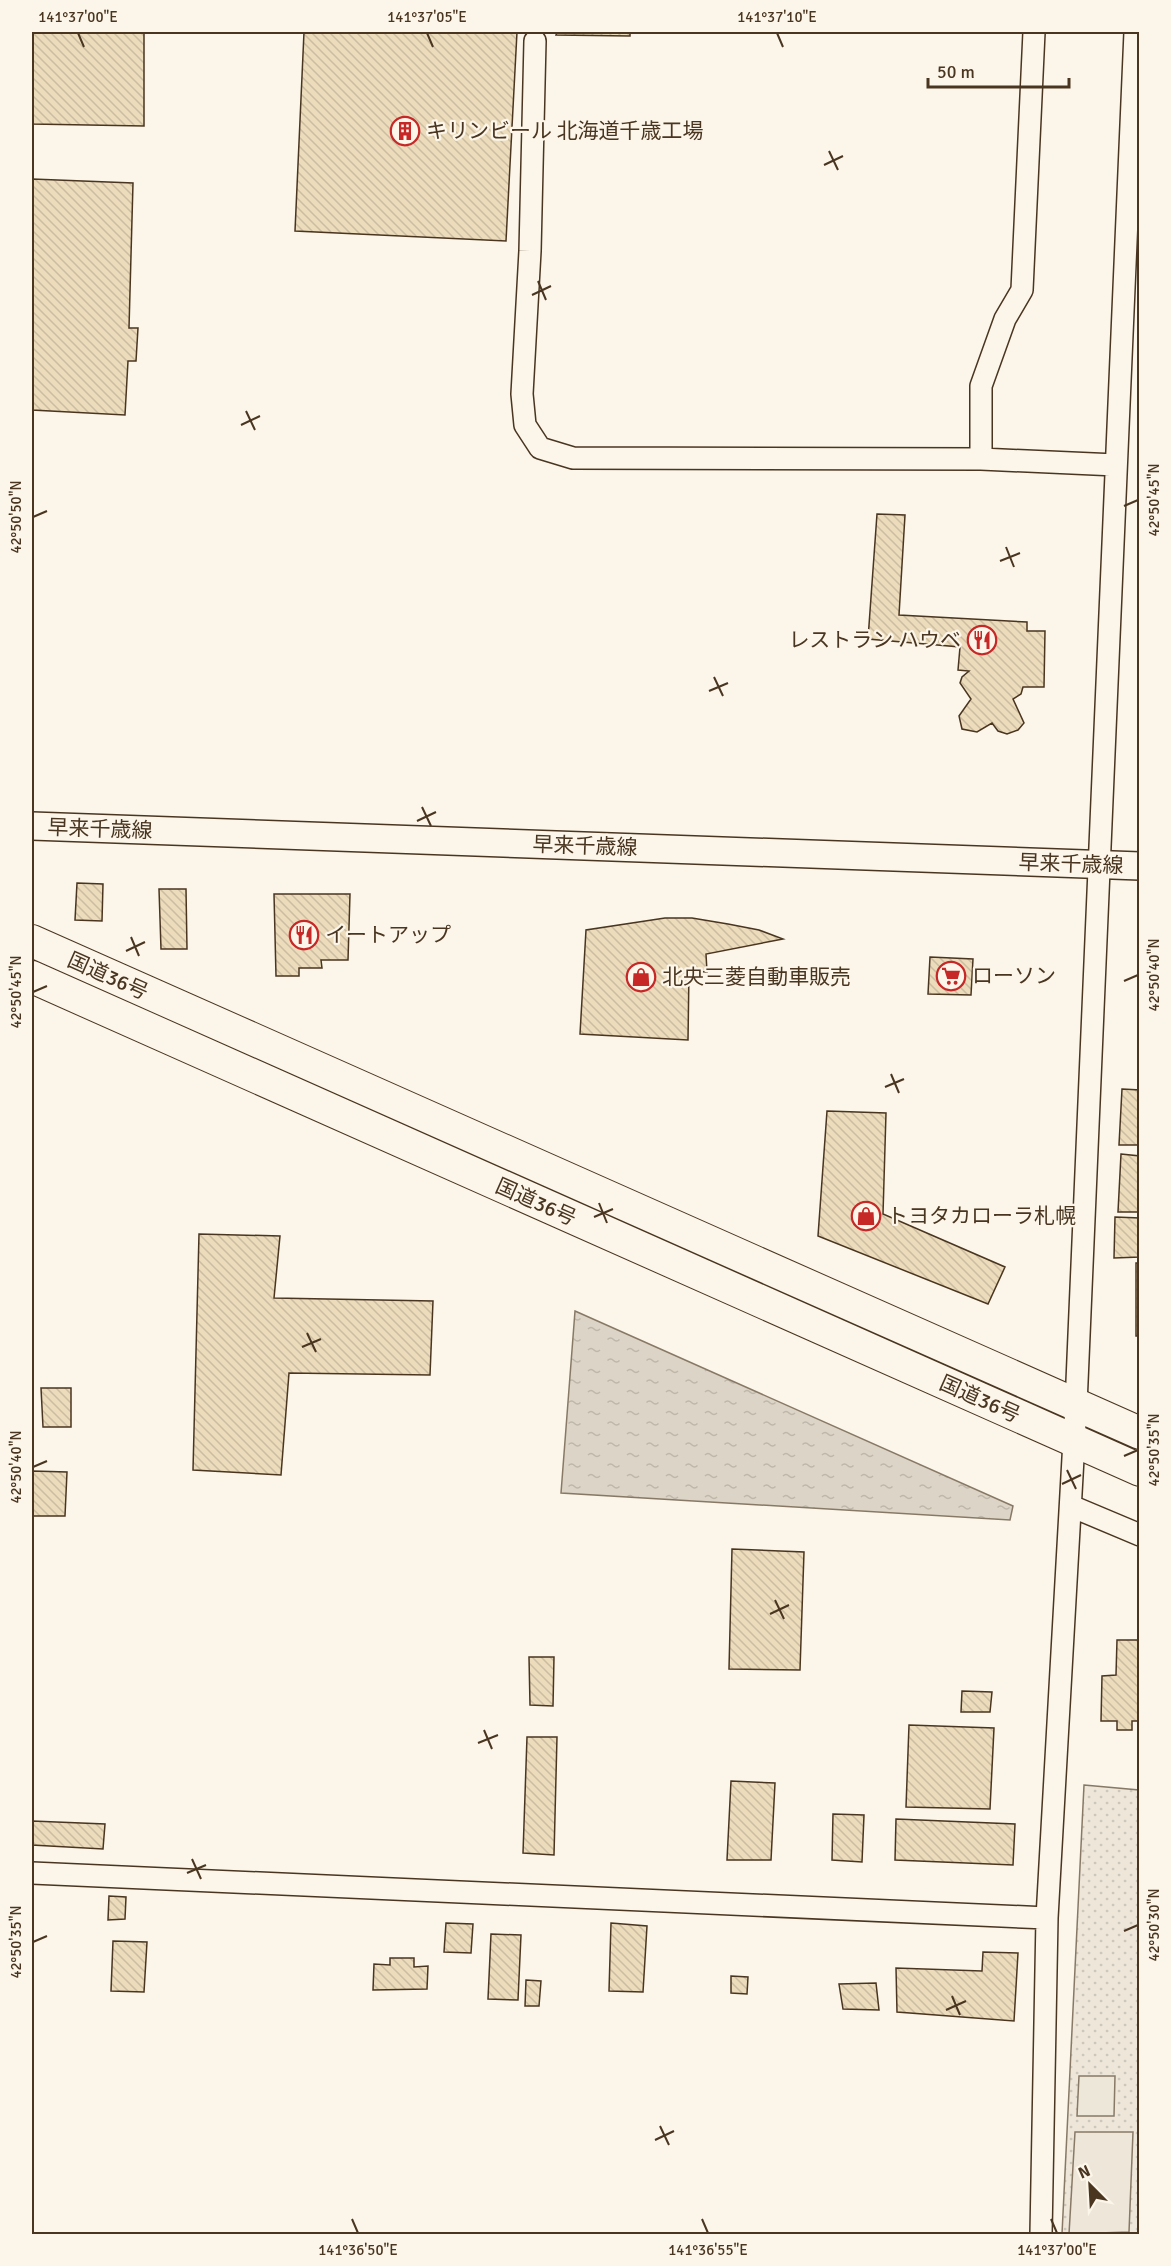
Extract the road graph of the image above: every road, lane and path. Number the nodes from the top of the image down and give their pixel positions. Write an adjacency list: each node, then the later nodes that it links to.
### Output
1 (1034, 32): 4 (street)
2 (1135, 32): 5 (street)
3 (535, 41): 4 (street)
4 (981, 459): 5 (street)
5 (1116, 465): 7 (street)
6 (32, 826): 7 (main road, 早来千歳線)
7 (1099, 865): 8 (main road, 早来千歳線); 11 (street)
8 (1140, 866)
9 (32, 942): 11 (highway, 国道36号)
10 (32, 977): 13 (highway, 国道36号)
11 (1076, 1405): 12 (highway, 国道36号); 13 (street)
12 (1140, 1433)
13 (1074, 1441): 14 (highway, 国道36号); 15 (street)
14 (1140, 1470)
15 (1071, 1506): 16 (street); 18 (street)
16 (1140, 1535)
17 (32, 1873): 18 (street)
18 (1047, 1918): 19 (street)
19 (1041, 2235)

